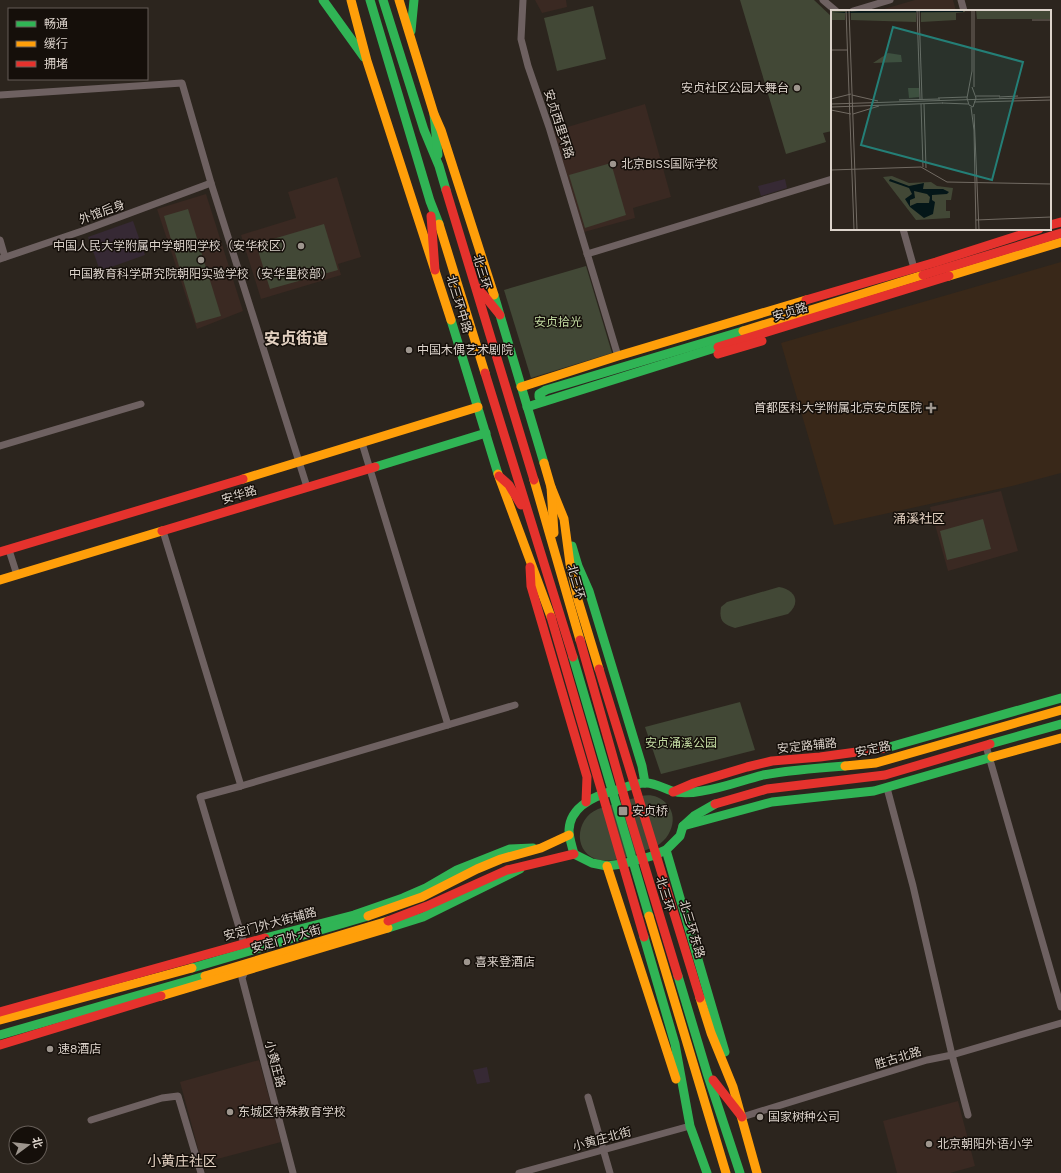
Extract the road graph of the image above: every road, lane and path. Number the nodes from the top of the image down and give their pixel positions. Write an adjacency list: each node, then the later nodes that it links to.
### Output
1 (323, 0): 15 (main road)
2 (351, 0): 15 (main road, 北三环中路)
3 (370, 0): 21 (main road, 北三环)
4 (383, 0): 18 (main road, 北三环)
5 (399, 0): 14 (main road)
6 (414, 0): 14 (main road)
7 (523, 0): 30 (street, 安贞西里环路)
8 (823, 0): 11 (street)
9 (890, 0): 12 (street)
10 (961, 0): 13 (street)
11 (835, 10)
12 (856, 10)
13 (964, 10)
14 (410, 37): 17 (main road)
15 (367, 61): 33 (main road, 北三环中路)
16 (0, 95): 20 (street)
17 (434, 114): 18 (main road); 38 (main road)
18 (439, 166): 35 (main road, 北三环)
19 (831, 179): 30 (street)
20 (212, 183): 31 (street, 外馆后身); 53 (street)
21 (430, 201): 33 (main road); 59 (main road, 北三环)
22 (1061, 222): 23 (main road)
23 (1051, 226)
24 (903, 230): 32 (street)
25 (1037, 230): 34 (main road, 安贞路)
26 (1061, 233): 34 (main road, 安贞路)
27 (0, 240): 31 (street)
28 (1061, 242): 34 (main road, 安贞路)
29 (1061, 249): 34 (main road, 安贞路)
30 (587, 254): 41 (street, 安贞西里环路)
31 (2, 258)
32 (914, 268): 34 (main road, 安贞路); 36 (main road, 安贞路)
33 (435, 270): 48 (main road, 北三环中路)
34 (939, 274): 37 (main road, 安贞路); 42 (main road, 安贞路)
35 (473, 282): 38 (main road); 61 (main road, 北三环)
36 (838, 291): 37 (main road); 39 (main road, 安贞路)
37 (833, 303): 40 (main road, 安贞路)
38 (500, 315): 44 (main road)
39 (663, 343): 40 (main road); 41 (main road, 安贞路)
40 (682, 350): 45 (main road, 安贞路)
41 (618, 356): 43 (main road, 安贞路)
42 (691, 359): 46 (main road, 安贞路); 49 (main road, 安贞路)
43 (570, 371): 44 (main road, 安贞路); 45 (main road)
44 (521, 387): 49 (main road)
45 (549, 389): 46 (main road)
46 (544, 401): 49 (main road, 安贞路)
47 (141, 404): 52 (street)
48 (478, 407): 50 (main road, 北三环中路); 51 (main road, 安华路)
49 (528, 410): 57 (main road)
50 (486, 433): 54 (main road, 安华路); 55 (main road, 北三环中路)
51 (362, 443): 53 (main road, 安华路); 54 (street)
52 (0, 446)
53 (300, 462): 56 (street); 62 (main road, 安华路)
54 (369, 469): 56 (main road, 安华路); 72 (street)
55 (499, 476): 59 (main road); 64 (main road, 北三环中路)
56 (307, 487): 60 (main road, 安华路)
57 (551, 488): 58 (main road); 61 (main road)
58 (564, 520): 78 (main road); 98 (main road, 北三环东路)
59 (531, 522): 67 (main road, 北三环)
60 (163, 531): 65 (main road, 安华路); 79 (street)
61 (553, 544): 97 (main road, 北三环)
62 (9, 550): 63 (main road, 安华路); 65 (street)
63 (0, 552)
64 (529, 557): 67 (main road, 北三环中路); 82 (main road)
65 (17, 575): 66 (main road, 安华路)
66 (0, 580)
67 (554, 611): 100 (main road); 111 (main road, 北三环)
68 (1061, 698): 73 (main road, 安定路辅路)
69 (515, 705): 72 (street)
70 (1061, 710): 74 (main road, 安定路)
71 (1061, 724): 76 (main road)
72 (448, 725): 79 (street)
73 (964, 725): 74 (main road); 81 (main road, 安定路辅路)
74 (990, 730): 81 (main road, 安定路)
75 (1061, 738): 77 (main road)
76 (986, 746): 77 (street); 83 (main road)
77 (989, 758): 80 (main road); 90 (street)
78 (645, 783): 81 (main road); 82 (main road)
79 (241, 786): 88 (street)
80 (887, 788): 83 (main road); 96 (street)
81 (673, 792)
82 (586, 802): 84 (main road)
83 (683, 826): 85 (main road)
84 (569, 835): 86 (main road); 88 (main road, 安定门外大街)
85 (666, 850): 87 (main road); 98 (main road)
86 (574, 854): 87 (main road); 89 (main road, 安定门外大街)
87 (607, 866): 100 (main road)
88 (245, 948): 91 (main road, 安定门外大街辅路); 92 (main road, 安定门外大街)
89 (248, 966): 94 (main road, 安定门外大街); 95 (main road); 107 (street, 小黄庄路)
90 (1061, 1007)
91 (0, 1012)
92 (0, 1020)
93 (1060, 1026): 96 (street, 胜古北路)
94 (0, 1035)
95 (0, 1045)
96 (952, 1055): 101 (street); 102 (street, 胜古北路)
97 (707, 1072): 102 (main road); 112 (main road, 北三环)
98 (733, 1087): 102 (main road, 北三环东路)
99 (588, 1097): 105 (street)
100 (688, 1114): 104 (main road)
101 (968, 1115)
102 (742, 1117): 113 (main road, 北三环东路)
103 (91, 1120): 106 (street)
104 (690, 1126): 105 (street, 小黄庄北街); 110 (main road)
105 (604, 1150): 108 (street, 小黄庄北街); 109 (street)
106 (201, 1173)
107 (293, 1173)
108 (519, 1173)
109 (610, 1173)
110 (707, 1173)
111 (726, 1173)
112 (740, 1173)
113 (757, 1173)

